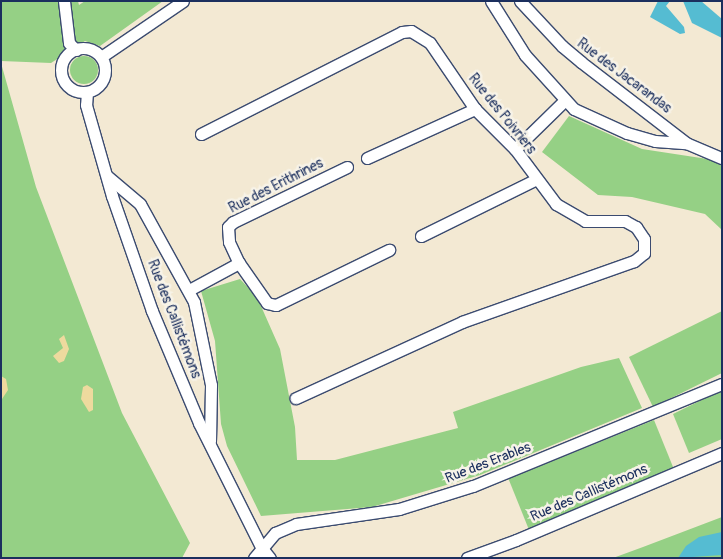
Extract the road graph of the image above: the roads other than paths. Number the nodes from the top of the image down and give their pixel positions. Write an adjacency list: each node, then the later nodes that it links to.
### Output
1 (64, 1): 5 (street)
2 (183, 1): 6 (street)
3 (491, 1): 8 (street)
4 (520, 1): 11 (street, Rue des Jacarandas)
5 (76, 50): 6 (street); 7 (street)
6 (101, 57): 7 (street)
7 (87, 92): 16 (street, Rue des Callistémons)
8 (564, 101): 11 (street); 12 (street)
9 (475, 109): 10 (street, Rue des Poivriers); 12 (street, Rue des Poivriers); 13 (street)
10 (201, 134)
11 (686, 143): 14 (street, Rue des Jacarandas)
12 (515, 149): 17 (street, Rue des Poivriers)
13 (367, 158)
14 (722, 158)
15 (347, 167): 20 (street, Rue des Erithrines)
16 (107, 176): 21 (street); 24 (street, Rue des Callistémons)
17 (536, 180): 18 (street); 23 (street, Rue des Poivriers)
18 (421, 236)
19 (388, 250): 20 (street, Rue des Erithrines)
20 (239, 263): 21 (street)
21 (189, 290): 24 (street)
22 (722, 384): 26 (street, Rue des Erables)
23 (296, 398)
24 (210, 441): 26 (street, Rue des Callistémons)
25 (722, 453): 29 (street, Rue des Callistémons)
26 (261, 547): 27 (street); 28 (street, Rue des Callistémons)
27 (254, 558)
28 (270, 558)
29 (467, 558)

